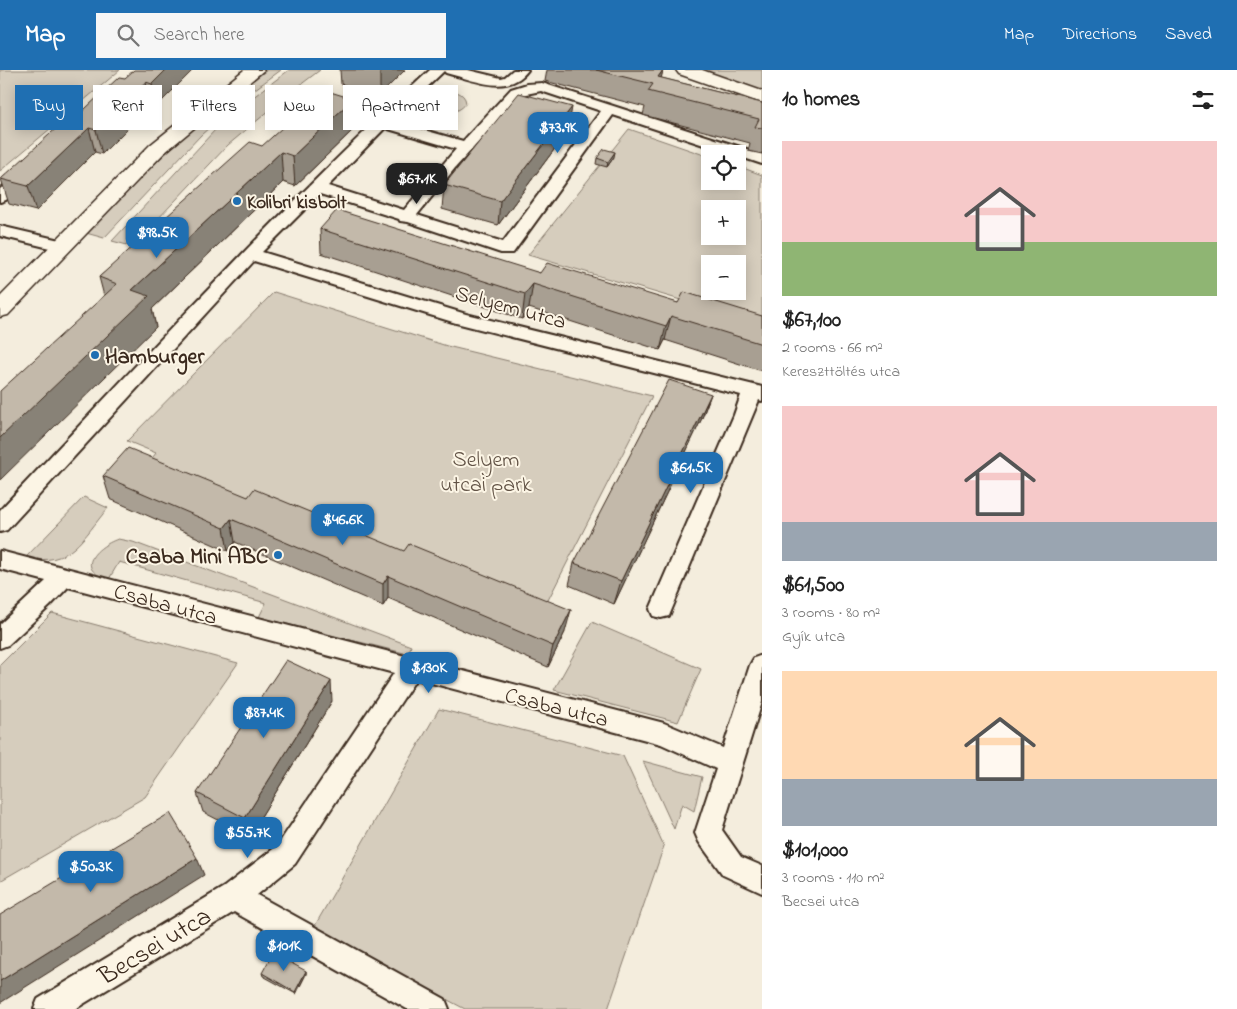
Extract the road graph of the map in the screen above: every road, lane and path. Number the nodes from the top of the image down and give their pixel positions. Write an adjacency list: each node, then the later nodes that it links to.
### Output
1 (255, 70): 18 (street)
2 (438, 70): 6 (street)
3 (451, 70): 4 (street)
4 (521, 70)
5 (685, 70): 7 (street)
6 (422, 85)
7 (762, 97)
8 (610, 109): 11 (street); 12 (street); 16 (street)
9 (375, 130): 14 (street)
10 (406, 130): 11 (street)
11 (466, 147): 16 (street)
12 (762, 158)
13 (36, 165): 15 (street)
14 (319, 188): 16 (street); 19 (street)
15 (0, 197)
16 (406, 218)
17 (0, 231): 18 (street)
18 (62, 246): 20 (street)
19 (252, 254): 21 (street, Selyem utca); 22 (street)
20 (0, 310)
21 (757, 393): 25 (street)
22 (0, 524)
23 (0, 560): 24 (street, Csaba utca)
24 (64, 576): 26 (street); 28 (street, Csaba utca)
25 (661, 609)
26 (0, 638)
27 (762, 665): 29 (street)
28 (410, 669): 29 (street, Csaba utca); 31 (street, Becsei utca)
29 (730, 763): 30 (street)
30 (762, 880)
31 (234, 897): 32 (street, Becsei utca); 33 (street, Becsei utca)
32 (48, 1009)
33 (435, 1009)

